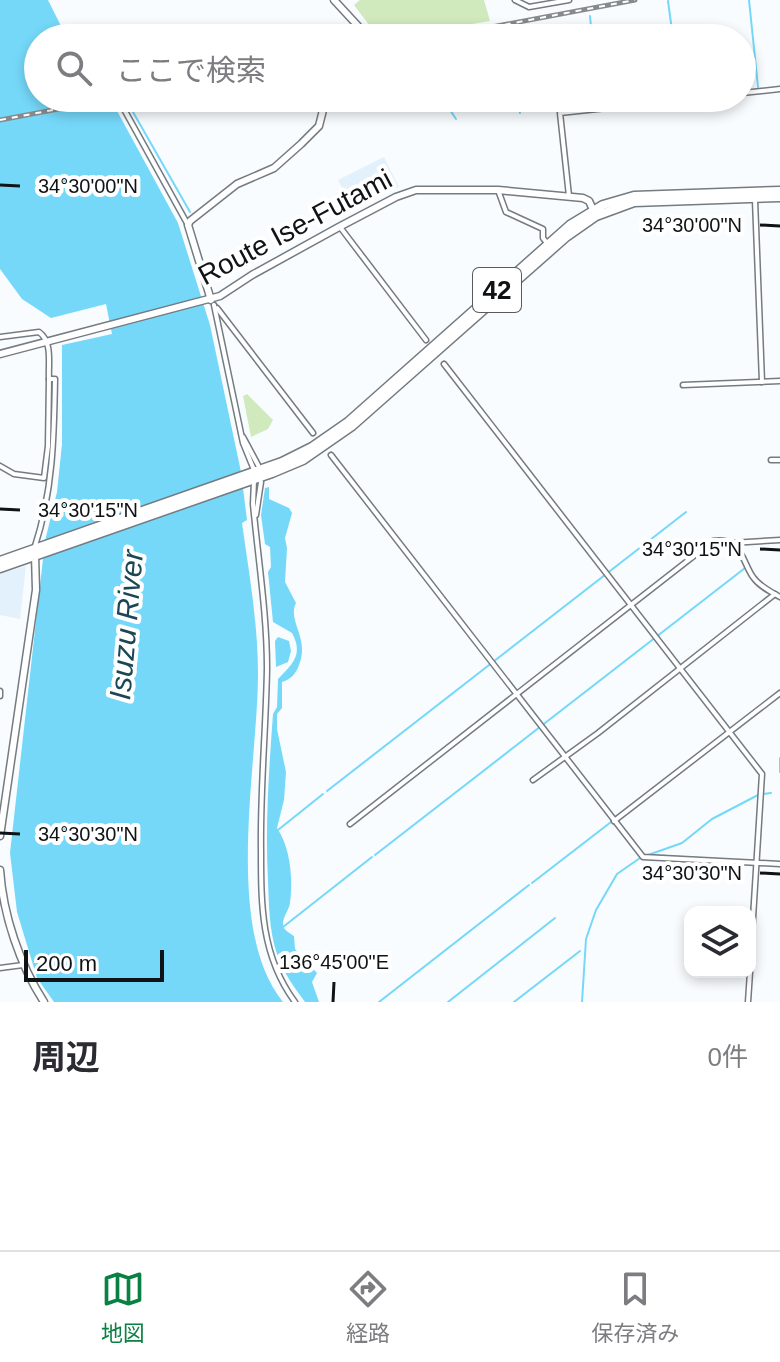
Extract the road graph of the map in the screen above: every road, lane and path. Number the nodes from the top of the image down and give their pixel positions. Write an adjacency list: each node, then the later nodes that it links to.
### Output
1 (334, 0): 4 (main road)
2 (515, 0): 3 (street)
3 (569, 0)
4 (356, 24)
5 (780, 89): 6 (street)
6 (756, 92)
7 (126, 112): 16 (street)
8 (322, 112): 16 (main road)
9 (569, 112): 12 (street)
10 (498, 190): 12 (main road, Route Ise-Futami); 17 (main road, Route Ise-Futami); 18 (street)
11 (780, 191): 15 (highway, 42)
12 (569, 196): 15 (main road, Route Ise-Futami)
13 (780, 197): 14 (highway, 42)
14 (755, 198): 15 (highway, 42); 27 (street)
15 (595, 213): 18 (highway, 42); 34 (highway, 42)
16 (188, 225): 19 (main road)
17 (339, 227): 19 (main road, Route Ise-Futami); 21 (street)
18 (548, 244): 34 (highway, 42)
19 (210, 302): 22 (main road, Route Ise-Futami); 29 (street); 34 (street)
20 (0, 337): 22 (street)
21 (426, 340)
22 (48, 342): 23 (main road, Route Ise-Futami); 25 (street)
23 (0, 354)
24 (444, 364): 41 (street)
25 (52, 379): 33 (street); 37 (street)
26 (780, 381): 27 (street)
27 (762, 382): 28 (street)
28 (683, 385)
29 (313, 433)
30 (331, 455): 44 (street)
31 (771, 460): 32 (street)
32 (780, 460)
33 (0, 466)
34 (254, 476): 37 (highway, 42); 60 (street)
35 (780, 540): 36 (street)
36 (729, 544): 40 (street); 41 (street)
37 (38, 551): 38 (highway, 42); 39 (highway, 42); 50 (main road)
38 (0, 561)
39 (0, 568)
40 (777, 595): 42 (street)
41 (631, 606): 42 (street); 44 (street)
42 (680, 669): 45 (street); 46 (street)
43 (780, 693): 45 (street)
44 (516, 695): 46 (street); 49 (street)
45 (729, 733): 48 (street); 51 (street)
46 (565, 758): 47 (street); 48 (street)
47 (533, 780)
48 (614, 821): 51 (street)
49 (350, 824)
50 (0, 836)
51 (756, 863): 52 (street); 55 (street)
52 (780, 864)
53 (0, 872): 54 (main road)
54 (2, 898): 56 (main road)
55 (754, 906)
56 (23, 965): 57 (street); 59 (main road)
57 (0, 968)
58 (749, 978): 61 (street)
59 (44, 1002)
60 (295, 1002)
61 (748, 1002)

